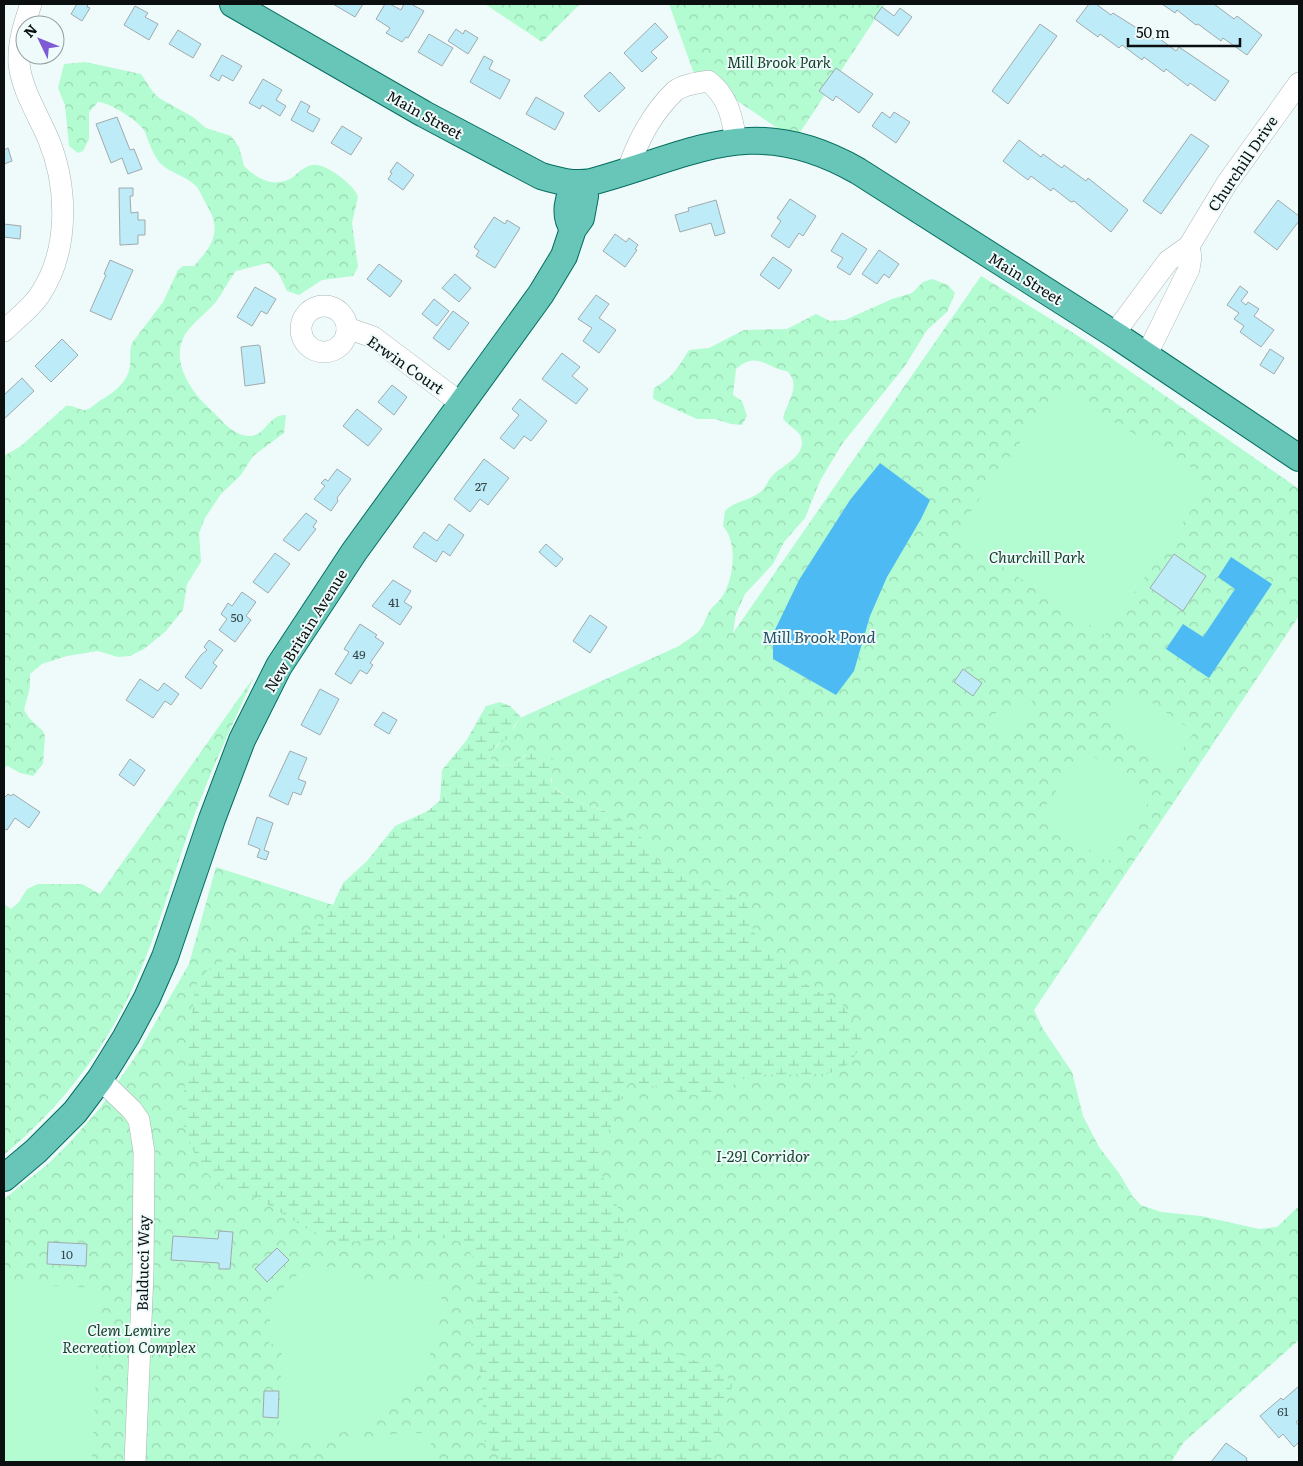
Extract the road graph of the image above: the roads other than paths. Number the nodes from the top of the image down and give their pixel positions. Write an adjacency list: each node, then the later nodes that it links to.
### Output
1 (31, 4): 9 (street)
2 (233, 4): 6 (main road, Main Street)
3 (1299, 83): 7 (street, Churchill Drive)
4 (736, 140): 5 (main road, Main Street); 5 (street); 10 (main road, Main Street)
5 (628, 170): 6 (main road, Main Street)
6 (579, 184): 12 (main road, New Britain Avenue)
7 (1189, 246): 10 (street, Churchill Drive); 11 (street, Churchill Drive)
8 (347, 328): 12 (street, Erwin Court)
9 (4, 331)
10 (1114, 334): 11 (main road, Main Street)
11 (1146, 356): 13 (main road, Main Street)
12 (462, 404): 14 (main road, New Britain Avenue)
13 (1299, 458)
14 (100, 1079): 15 (main road, New Britain Avenue); 16 (street, Balducci Way)
15 (4, 1178)
16 (135, 1462)

